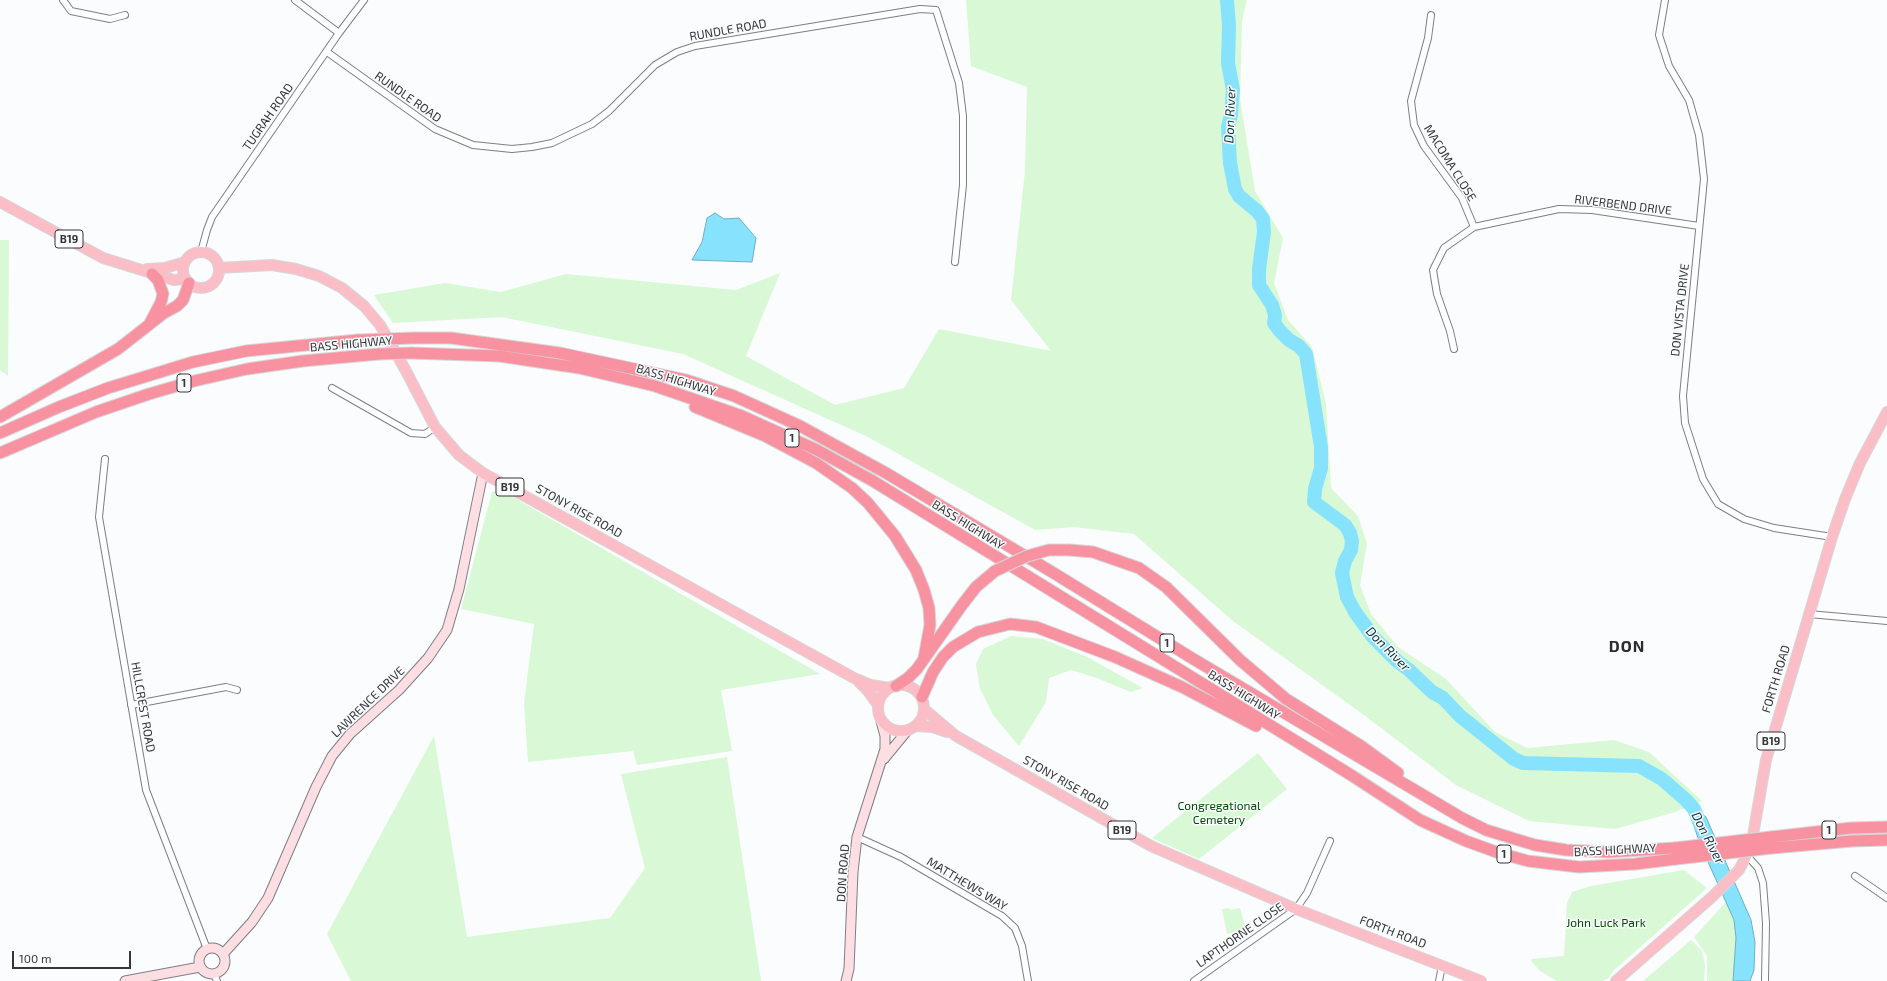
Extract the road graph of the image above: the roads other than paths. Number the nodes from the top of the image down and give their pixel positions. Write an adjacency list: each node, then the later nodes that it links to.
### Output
1 (63, 0): 5 (street)
2 (294, 0): 7 (street)
3 (364, 0): 7 (street, TUGRAH ROAD)
4 (1664, 0): 10 (street, DON VISTA DRIVE)
5 (125, 15)
6 (1431, 15): 11 (street, MACOMA CLOSE)
7 (339, 33): 8 (street, TUGRAH ROAD)
8 (326, 52): 12 (street, TUGRAH ROAD); 14 (street, RUNDLE ROAD)
9 (0, 202): 16 (main road, B19)
10 (1699, 226): 11 (street, RIVERBEND DRIVE); 30 (street, DON VISTA DRIVE)
11 (1474, 227): 20 (street, RIVERBEND DRIVE)
12 (201, 252): 13 (main road, B19); 15 (main road)
13 (184, 262): 16 (main road, B19); 18 (main road)
14 (955, 262)
15 (219, 268): 18 (main road, B19); 25 (main road, STONY RISE ROAD / B19)
16 (140, 269): 17 (main road, B19)
17 (152, 274): 18 (main road, B19); 19 (highway)
18 (187, 281): 19 (highway)
19 (149, 325): 24 (highway)
20 (1454, 349)
21 (655, 386): 27 (highway, BASS HIGHWAY / 1, bridge); 33 (highway); 45 (highway, BASS HIGHWAY / 1)
22 (332, 388): 25 (street)
23 (1887, 412): 30 (main road, FORTH ROAD / B19)
24 (0, 417)
25 (435, 427): 29 (main road, STONY RISE ROAD / B19)
26 (0, 433): 46 (highway, BASS HIGHWAY / 1, bridge)
27 (0, 453)
28 (105, 459): 38 (street, HILLCREST ROAD)
29 (483, 473): 34 (main road, STONY RISE ROAD / B19); 57 (street, LAWRENCE DRIVE)
30 (1832, 536): 31 (main road, FORTH ROAD / B19)
31 (1809, 614): 32 (street); 52 (main road, FORTH ROAD / B19)
32 (1887, 621)
33 (924, 658): 35 (highway); 46 (highway, bridge)
34 (854, 678): 35 (main road, STONY RISE ROAD / B19); 39 (main road, STONY RISE ROAD / B19)
35 (893, 687): 37 (main road, B19); 39 (main road)
36 (237, 690): 38 (street)
37 (922, 697): 40 (main road); 45 (highway)
38 (131, 705): 56 (street, HILLCREST ROAD)
39 (878, 705): 41 (main road, B19)
40 (924, 709): 42 (main road); 43 (main road, STONY RISE ROAD / B19)
41 (881, 721): 42 (main road, B19); 44 (street, DON ROAD)
42 (912, 728): 43 (main road, STONY RISE ROAD / B19); 44 (street, DON ROAD)
43 (956, 736): 55 (main road, STONY RISE ROAD / B19)
44 (878, 769): 48 (street, DON ROAD)
45 (1351, 775): 51 (highway, BASS HIGHWAY / 1)
46 (1450, 811): 51 (highway, BASS HIGHWAY / 1)
47 (1887, 827): 51 (highway, BASS HIGHWAY / 1, bridge)
48 (857, 837): 62 (street, DON ROAD); 63 (street, MATTHEWS WAY)
49 (1887, 840): 51 (highway, BASS HIGHWAY / 1, bridge)
50 (1330, 841): 55 (street, LAPTHORNE CLOSE)
51 (1675, 853)
52 (1746, 857): 67 (main road, FORTH ROAD / B19); 68 (street)
53 (1855, 876): 54 (street)
54 (1887, 898)
55 (1296, 909): 58 (main road, FORTH ROAD / B19); 64 (street, LAPTHORNE CLOSE)
56 (207, 949): 57 (street); 59 (street)
57 (223, 954): 60 (street)
58 (1442, 966): 65 (street); 66 (main road, FORTH ROAD / B19)
59 (200, 967): 60 (street); 61 (street)
60 (215, 978)
61 (125, 981)
62 (846, 981)
63 (1028, 981)
64 (1194, 981)
65 (1439, 981)
66 (1481, 981)
67 (1616, 981)
68 (1765, 981)

